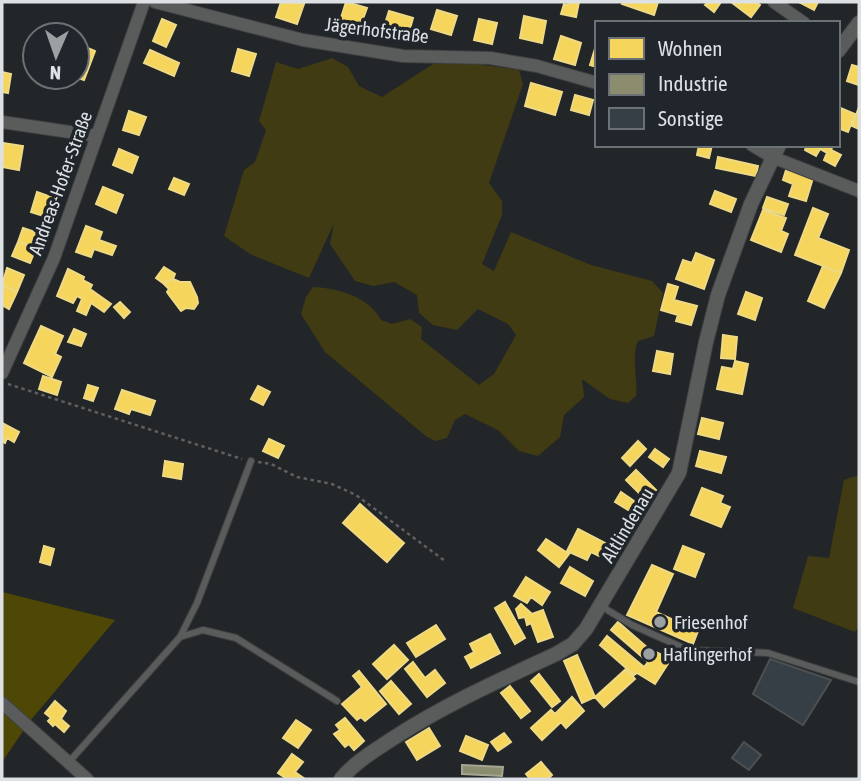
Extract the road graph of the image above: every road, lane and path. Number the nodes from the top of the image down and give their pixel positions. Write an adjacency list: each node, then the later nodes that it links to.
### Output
1 (144, 2): 9 (street, Andreas-Hofer-Straße)
2 (155, 2): 7 (street, Jägerhofstraße)
3 (775, 2): 4 (street)
4 (801, 21)
5 (859, 23): 6 (street)
6 (840, 48)
7 (595, 82)
8 (2, 122): 9 (street)
9 (97, 136): 12 (street, Andreas-Hofer-Straße)
10 (775, 151): 11 (street); 16 (street, Altlindenau)
11 (859, 191)
12 (2, 373)
13 (2, 382): 14 (path)
14 (251, 461): 15 (path); 17 (lane)
15 (445, 561)
16 (601, 606): 18 (lane); 23 (street, Altlindenau)
17 (180, 637): 19 (lane); 21 (lane)
18 (859, 682)
19 (337, 701)
20 (2, 703): 21 (street)
21 (68, 763): 22 (street)
22 (87, 779)
23 (341, 779)

